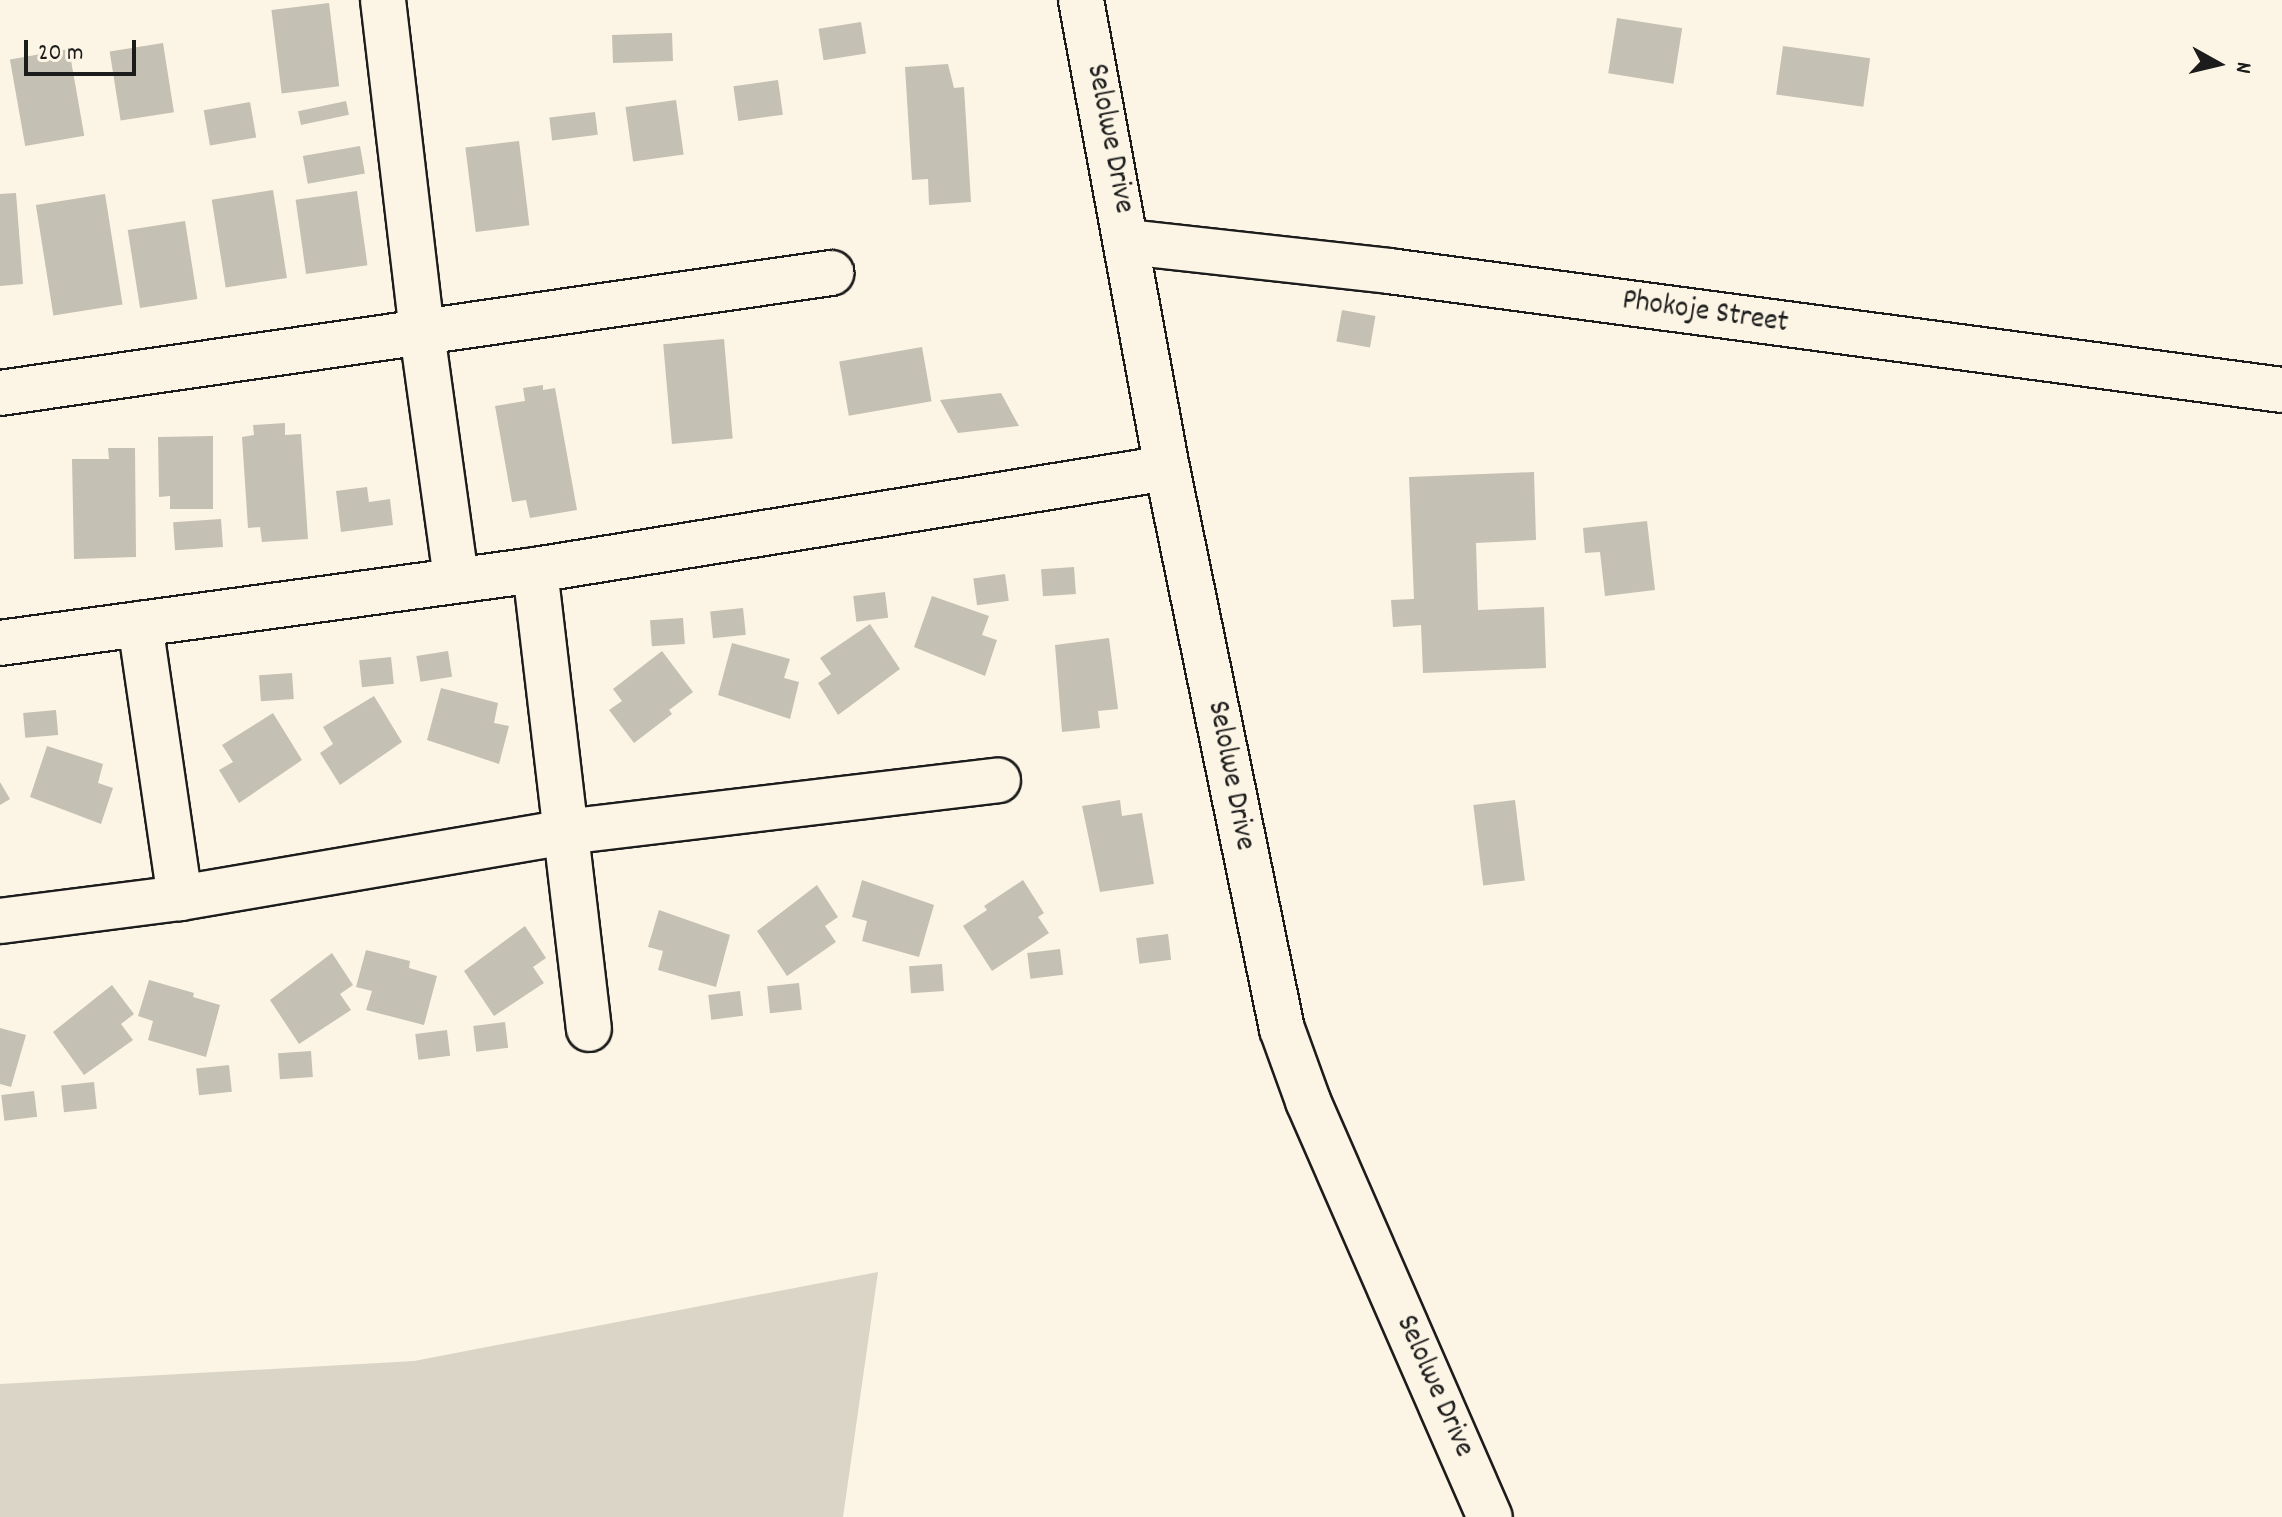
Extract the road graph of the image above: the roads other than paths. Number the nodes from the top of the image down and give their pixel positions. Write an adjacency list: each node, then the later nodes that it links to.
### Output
1 (383, 0): 5 (street)
2 (1081, 0): 3 (street, Selolwe Drive)
3 (1128, 242): 6 (street, Phokoje Street); 8 (street, Selolwe Drive)
4 (831, 273): 5 (street)
5 (422, 333): 7 (street); 10 (street)
6 (2282, 390)
7 (0, 393)
8 (1167, 468): 9 (street); 18 (street, Selolwe Drive)
9 (535, 570): 10 (street); 14 (street)
10 (456, 579): 11 (street)
11 (140, 624): 12 (street); 15 (street)
12 (0, 643)
13 (998, 780): 14 (street)
14 (565, 832): 15 (street); 17 (street)
15 (180, 898): 16 (street)
16 (0, 921)
17 (589, 1029)
18 (1490, 1517)

